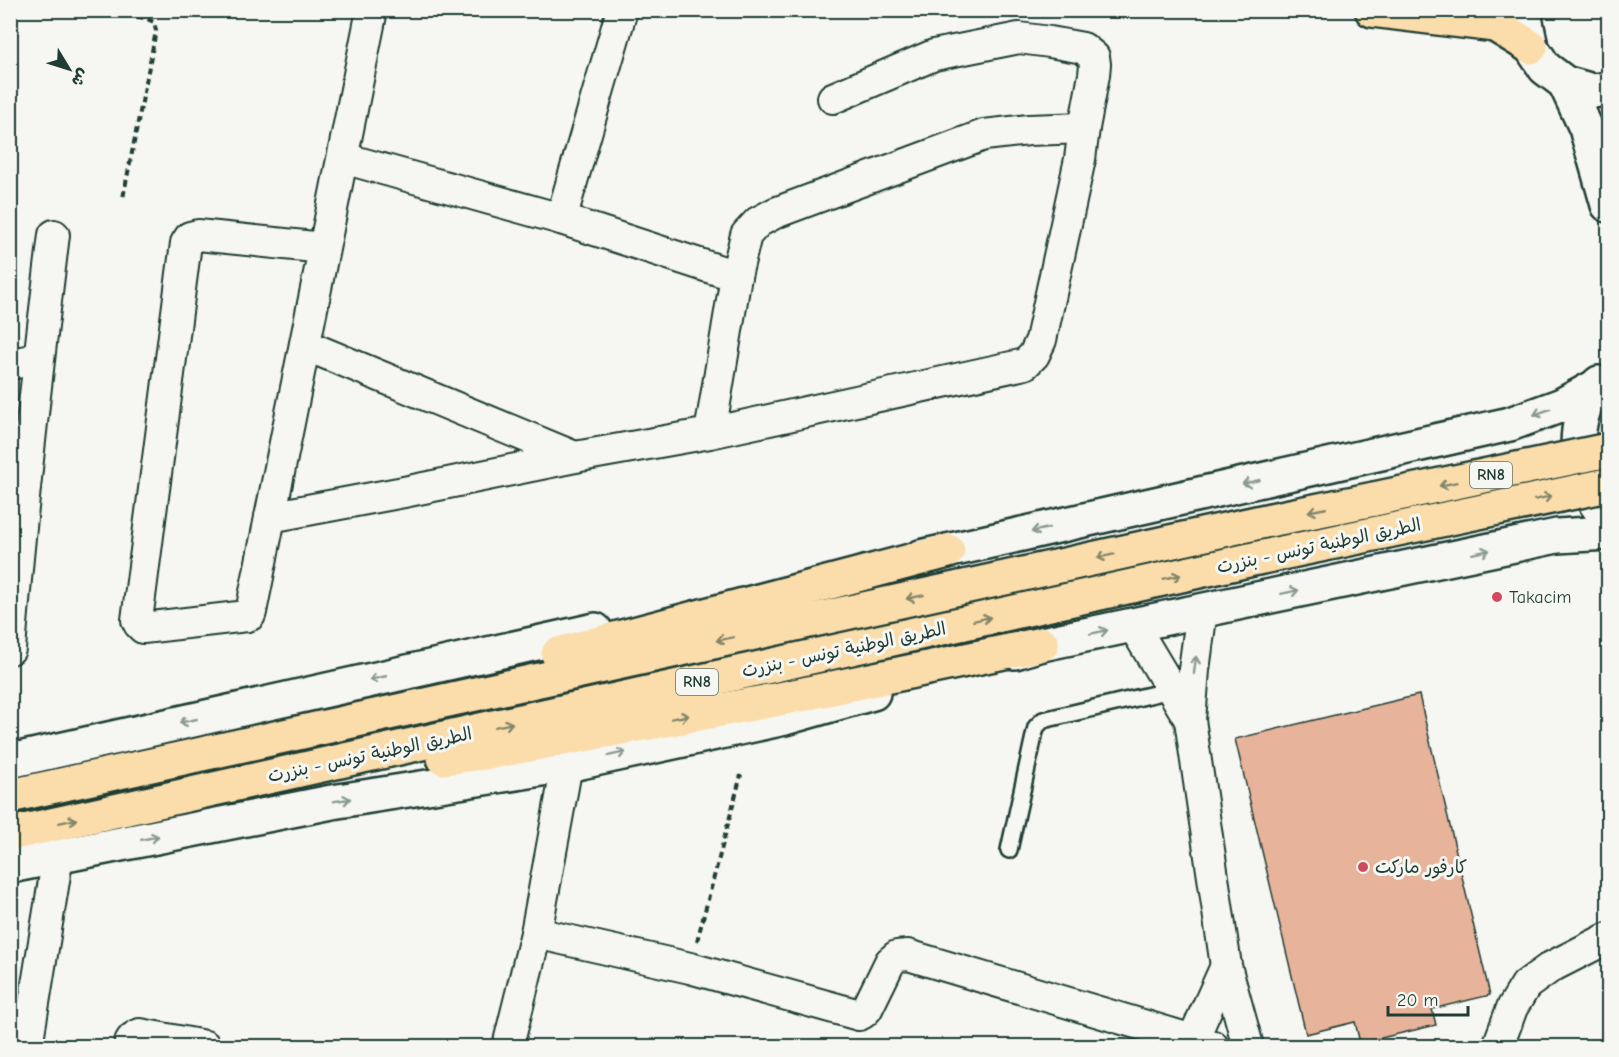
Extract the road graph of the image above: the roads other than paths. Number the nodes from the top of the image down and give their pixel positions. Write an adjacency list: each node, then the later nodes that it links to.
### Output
1 (372, 10): 10 (street)
2 (622, 10): 12 (street)
3 (1372, 10): 5 (highway)
4 (1527, 10): 5 (main road)
5 (1531, 46): 6 (main road)
6 (1565, 83): 7 (main road); 11 (main road)
7 (1608, 89)
8 (832, 98): 9 (street)
9 (1084, 128): 15 (street); 19 (street)
10 (343, 158): 12 (street); 14 (street)
11 (1608, 205)
12 (561, 219): 15 (street)
13 (54, 235): 17 (street)
14 (324, 248): 16 (street); 23 (street)
15 (736, 276): 19 (street)
16 (305, 345): 21 (street); 23 (street)
17 (24, 362): 26 (street)
18 (1602, 380): 24 (main road); 27 (main road, one-way to 27)
19 (710, 434): 21 (street)
20 (1608, 450): 36 (highway, الطريق الوطنية تونس - بنزرت / RN8, one-way to 36, bridge)
21 (575, 458): 23 (street)
22 (1608, 485): 37 (highway, الطريق الوطنية تونس - بنزرت / RN8, one-way to 22, bridge)
23 (270, 517)
24 (1608, 517)
25 (1608, 533): 28 (main road, one-way to 25)
26 (15, 541): 31 (street)
27 (948, 551): 34 (main road, one-way to 34); 36 (highway)
28 (1202, 610): 29 (main road); 33 (street, one-way to 28)
29 (1133, 625): 30 (main road, one-way to 29); 32 (street)
30 (1042, 644): 35 (main road, one-way to 30); 37 (highway, one-way to 30)
31 (10, 649)
32 (1171, 690): 33 (street); 39 (lane)
33 (1190, 720): 44 (street)
34 (10, 761)
35 (567, 765): 40 (main road, one-way to 35); 42 (street)
36 (76, 781): 38 (highway, الطريق الوطنية تونس - بنزرت / RN8)
37 (228, 786): 41 (highway, الطريق الوطنية تونس - بنزرت / RN8, one-way to 37)
38 (10, 796)
39 (1009, 850)
40 (58, 856): 41 (main road); 46 (street)
41 (13, 861)
42 (536, 933): 45 (street); 49 (street)
43 (1608, 938): 51 (street)
44 (1226, 966): 45 (street); 50 (street)
45 (1198, 1045)
46 (27, 1047)
47 (129, 1047): 48 (street)
48 (205, 1047)
49 (508, 1047)
50 (1248, 1047)
51 (1498, 1047)

